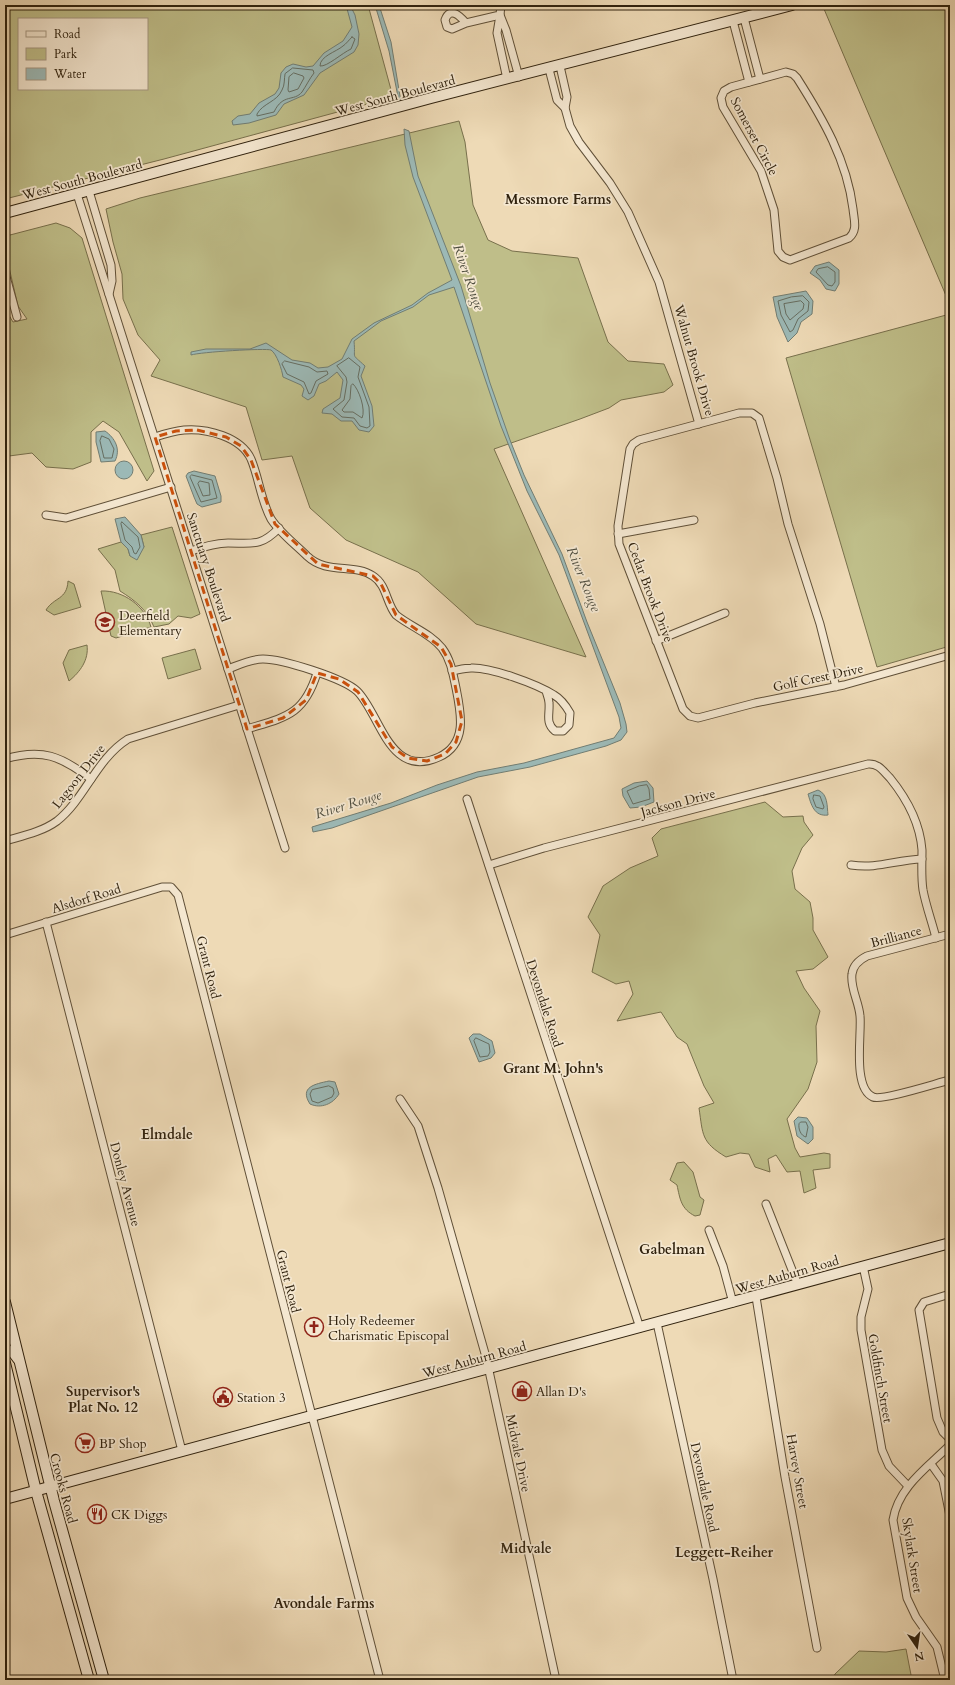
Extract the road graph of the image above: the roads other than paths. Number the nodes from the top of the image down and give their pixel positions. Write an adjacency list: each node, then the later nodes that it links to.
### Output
1 (501, 5): 3 (street)
2 (792, 5): 4 (main road, West South Boulevard)
3 (500, 15): 6 (street); 9 (street); 10 (street)
4 (744, 18): 5 (main road, West South Boulevard); 11 (street)
5 (733, 21): 7 (main road, West South Boulevard); 12 (street)
6 (466, 23)
7 (560, 66): 8 (main road, West South Boulevard); 13 (street, Walnut Brook Drive)
8 (549, 69): 9 (main road, West South Boulevard); 14 (street, Walnut Brook Drive)
9 (519, 77): 10 (main road, West South Boulevard)
10 (507, 79): 16 (main road, West South Boulevard)
11 (760, 79): 12 (street, Somerset Circle); 12 (street, Somerset Circle)
12 (749, 82)
13 (564, 86): 14 (street); 15 (street, Walnut Brook Drive)
14 (554, 89): 15 (street, Walnut Brook Drive)
15 (565, 108): 22 (street, Walnut Brook Drive)
16 (89, 191): 17 (main road, West South Boulevard); 20 (street, Sanctuary Boulevard)
17 (77, 194): 18 (main road, West South Boulevard); 20 (street, Sanctuary Boulevard)
18 (5, 213)
19 (5, 272): 21 (street)
20 (109, 294): 23 (street, Sanctuary Boulevard)
21 (17, 317)
22 (699, 424): 28 (street, Cedar Brook Drive); 36 (street, Walnut Brook Drive)
23 (155, 437): 24 (street, Sanctuary Boulevard); 27 (street)
24 (170, 487): 25 (street); 29 (street, Sanctuary Boulevard)
25 (46, 514)
26 (694, 520): 28 (street)
27 (279, 528): 29 (street); 34 (street)
28 (618, 534): 31 (street, Cedar Brook Drive)
29 (191, 551): 33 (street, Sanctuary Boulevard)
30 (725, 613): 31 (street)
31 (656, 641): 39 (street, Cedar Brook Drive)
32 (950, 655): 36 (street, Golf Crest Drive)
33 (228, 669): 35 (street); 38 (street, Sanctuary Boulevard)
34 (452, 671): 35 (street); 37 (street)
35 (317, 673): 40 (street)
36 (836, 687): 39 (street, Golf Crest Drive)
37 (546, 691): 37 (street)
38 (239, 705): 40 (street, Sanctuary Boulevard); 42 (street, Lagoon Drive)
39 (690, 716)
40 (247, 729): 45 (street, Sanctuary Boulevard)
41 (5, 759): 42 (street)
42 (91, 779): 44 (street, Lagoon Drive)
43 (467, 799): 47 (street, Devondale Road)
44 (5, 841)
45 (285, 848)
46 (922, 859): 47 (street, Jackson Drive); 48 (street); 53 (street)
47 (489, 865): 66 (street, Devondale Road)
48 (851, 865)
49 (174, 889): 50 (street, Alsdorf Road); 71 (street, Grant Road)
50 (46, 922): 52 (street, Alsdorf Road); 74 (street, Donley Avenue)
51 (950, 934): 53 (street, Brilliance)
52 (5, 935)
53 (936, 938): 54 (street, Brilliance)
54 (950, 1080)
55 (400, 1099): 70 (street, Midvale Drive)
56 (766, 1204): 60 (street)
57 (709, 1230): 63 (street)
58 (950, 1243): 59 (main road, West Auburn Road)
59 (863, 1266): 60 (main road, West Auburn Road); 78 (street, Goldfinch Street)
60 (798, 1285): 62 (main road, West Auburn Road)
61 (950, 1294): 72 (street)
62 (756, 1297): 63 (main road, West Auburn Road); 87 (street, Harvey Street)
63 (733, 1303): 65 (main road, West Auburn Road)
64 (5, 1306): 68 (main road, Crooks Road)
65 (657, 1323): 66 (main road, West Auburn Road); 92 (street, Devondale Road)
66 (640, 1328): 70 (main road, West Auburn Road)
67 (5, 1352): 68 (main road)
68 (19, 1361): 76 (main road, Crooks Road)
69 (5, 1363): 75 (main road, Crooks Road)
70 (489, 1368): 71 (main road, West Auburn Road); 91 (street, Midvale Drive)
71 (312, 1416): 74 (main road, West Auburn Road); 90 (street, Grant Road)
72 (950, 1439)
73 (950, 1445): 77 (street, Skylark Street)
74 (182, 1451): 79 (main road, West Auburn Road)
75 (28, 1457): 76 (main road); 80 (main road, Crooks Road)
76 (44, 1461): 79 (main road, Crooks Road)
77 (931, 1464): 78 (street, Skylark Street); 82 (street)
78 (908, 1486): 93 (street, Skylark Street)
79 (50, 1487): 80 (main road, West Auburn Road); 84 (main road, Crooks Road)
80 (36, 1491): 81 (main road, West Auburn Road); 83 (main road, Crooks Road)
81 (5, 1499)
82 (950, 1516)
83 (43, 1518): 84 (main road); 85 (main road, Crooks Road)
84 (59, 1520): 86 (main road, Crooks Road)
85 (75, 1633): 86 (main road); 88 (main road, Crooks Road)
86 (92, 1639): 89 (main road, Crooks Road)
87 (817, 1648)
88 (89, 1680)
89 (104, 1680)
90 (380, 1680)
91 (556, 1680)
92 (733, 1680)
93 (945, 1680)

